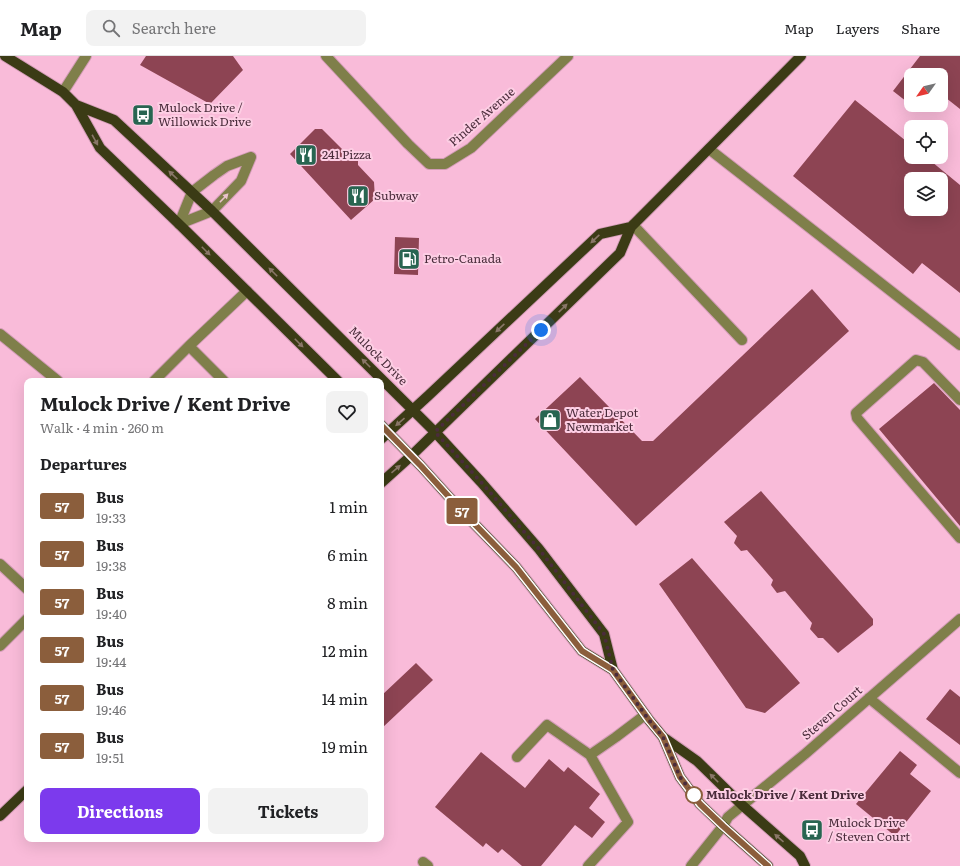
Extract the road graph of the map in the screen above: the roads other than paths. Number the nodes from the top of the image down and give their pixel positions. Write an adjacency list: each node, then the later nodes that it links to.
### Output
1 (5, 56): 6 (main road, Mulock Drive)
2 (86, 56): 6 (street)
3 (326, 56): 4 (street, Pinder Avenue)
4 (568, 56)
5 (801, 56): 8 (main road)
6 (63, 92): 7 (main road, Mulock Drive)
7 (76, 105): 9 (main road, Mulock Drive, one-way to 7); 11 (main road, Mulock Drive, one-way to 11)
8 (709, 149): 12 (main road); 16 (street)
9 (192, 192): 10 (main road, Mulock Drive); 10 (street, one-way to 9); 11 (street)
10 (212, 211): 11 (street); 22 (main road, Mulock Drive, one-way to 10)
11 (179, 224): 13 (main road, Mulock Drive, one-way to 13)
12 (632, 226): 15 (street); 25 (main road, one-way to 25); 27 (main road, one-way to 12)
13 (247, 291): 17 (street); 21 (main road, Mulock Drive, one-way to 21)
14 (0, 334): 18 (street)
15 (742, 340)
16 (960, 345)
17 (189, 346): 19 (street); 20 (street)
18 (54, 378)
19 (157, 378)
20 (221, 378)
21 (335, 378)
22 (381, 378)
23 (384, 381): 25 (main road, Mulock Drive, one-way to 23)
24 (960, 400): 31 (street)
25 (413, 411): 26 (main road, one-way to 26); 27 (main road, Mulock Drive)
26 (384, 431)
27 (435, 432): 29 (main road); 37 (main road, Mulock Drive)
28 (384, 433): 29 (main road, Mulock Drive)
29 (411, 456): 30 (main road, one-way to 29); 37 (main road, Mulock Drive)
30 (384, 479)
31 (960, 538)
32 (0, 564): 33 (street)
33 (24, 586)
34 (960, 619): 38 (street, Steven Court)
35 (24, 622): 36 (street)
36 (0, 646)
37 (613, 670): 39 (main road, Mulock Drive)
38 (869, 698): 43 (street); 45 (street, Steven Court)
39 (645, 715): 40 (main road, Mulock Drive); 41 (street)
40 (663, 737): 45 (main road, Mulock Drive, one-way to 40); 47 (main road, Mulock Drive)
41 (590, 755): 42 (street); 48 (street)
42 (517, 757)
43 (960, 773)
44 (24, 793): 46 (main road)
45 (742, 805): 47 (street, Steven Court); 51 (main road, Mulock Drive, one-way to 45)
46 (0, 816)
47 (723, 826): 49 (street, Steven Court); 50 (main road, Mulock Drive)
48 (588, 866)
49 (691, 866)
50 (768, 866)
51 (805, 866)

